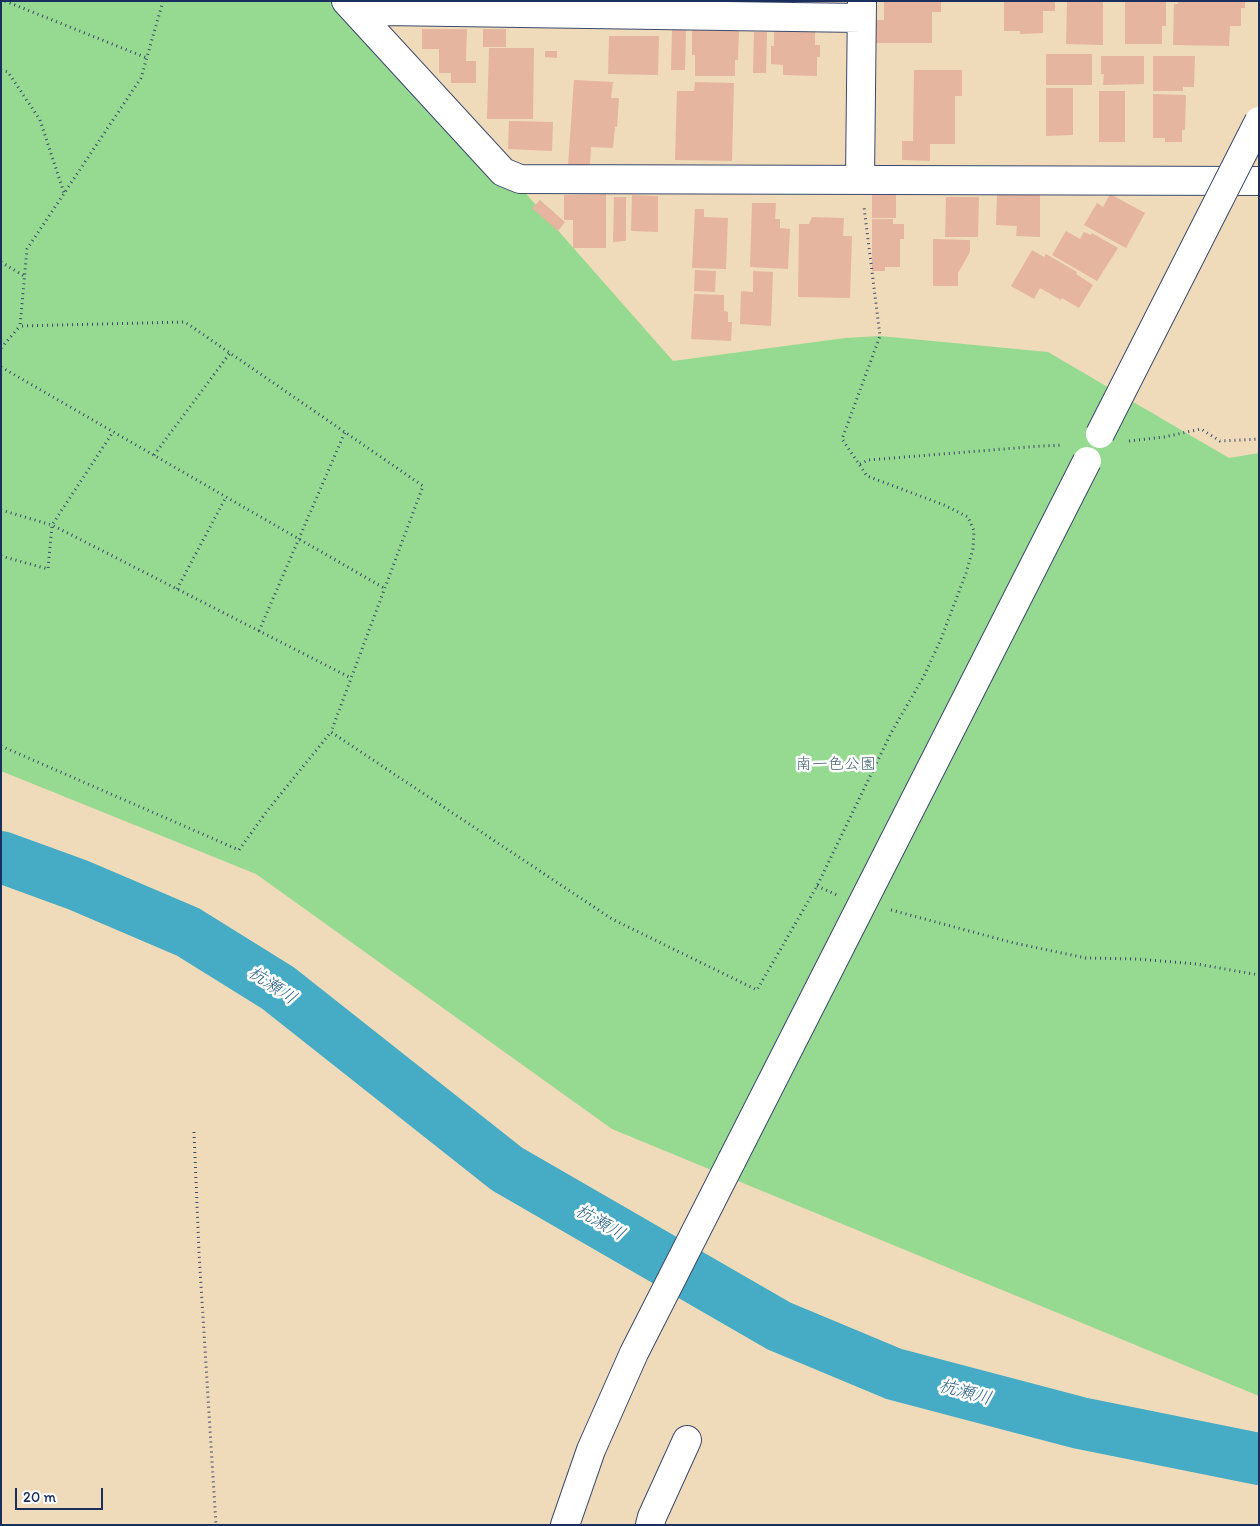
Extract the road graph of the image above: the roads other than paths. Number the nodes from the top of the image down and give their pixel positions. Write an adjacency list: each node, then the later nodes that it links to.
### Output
1 (353, 9): 2 (street); 4 (street)
2 (861, 10): 4 (street)
3 (1259, 121): 7 (street, bridge)
4 (860, 180): 5 (street)
5 (1259, 181)
6 (687, 1440): 8 (street)
7 (565, 1525)
8 (650, 1525)

